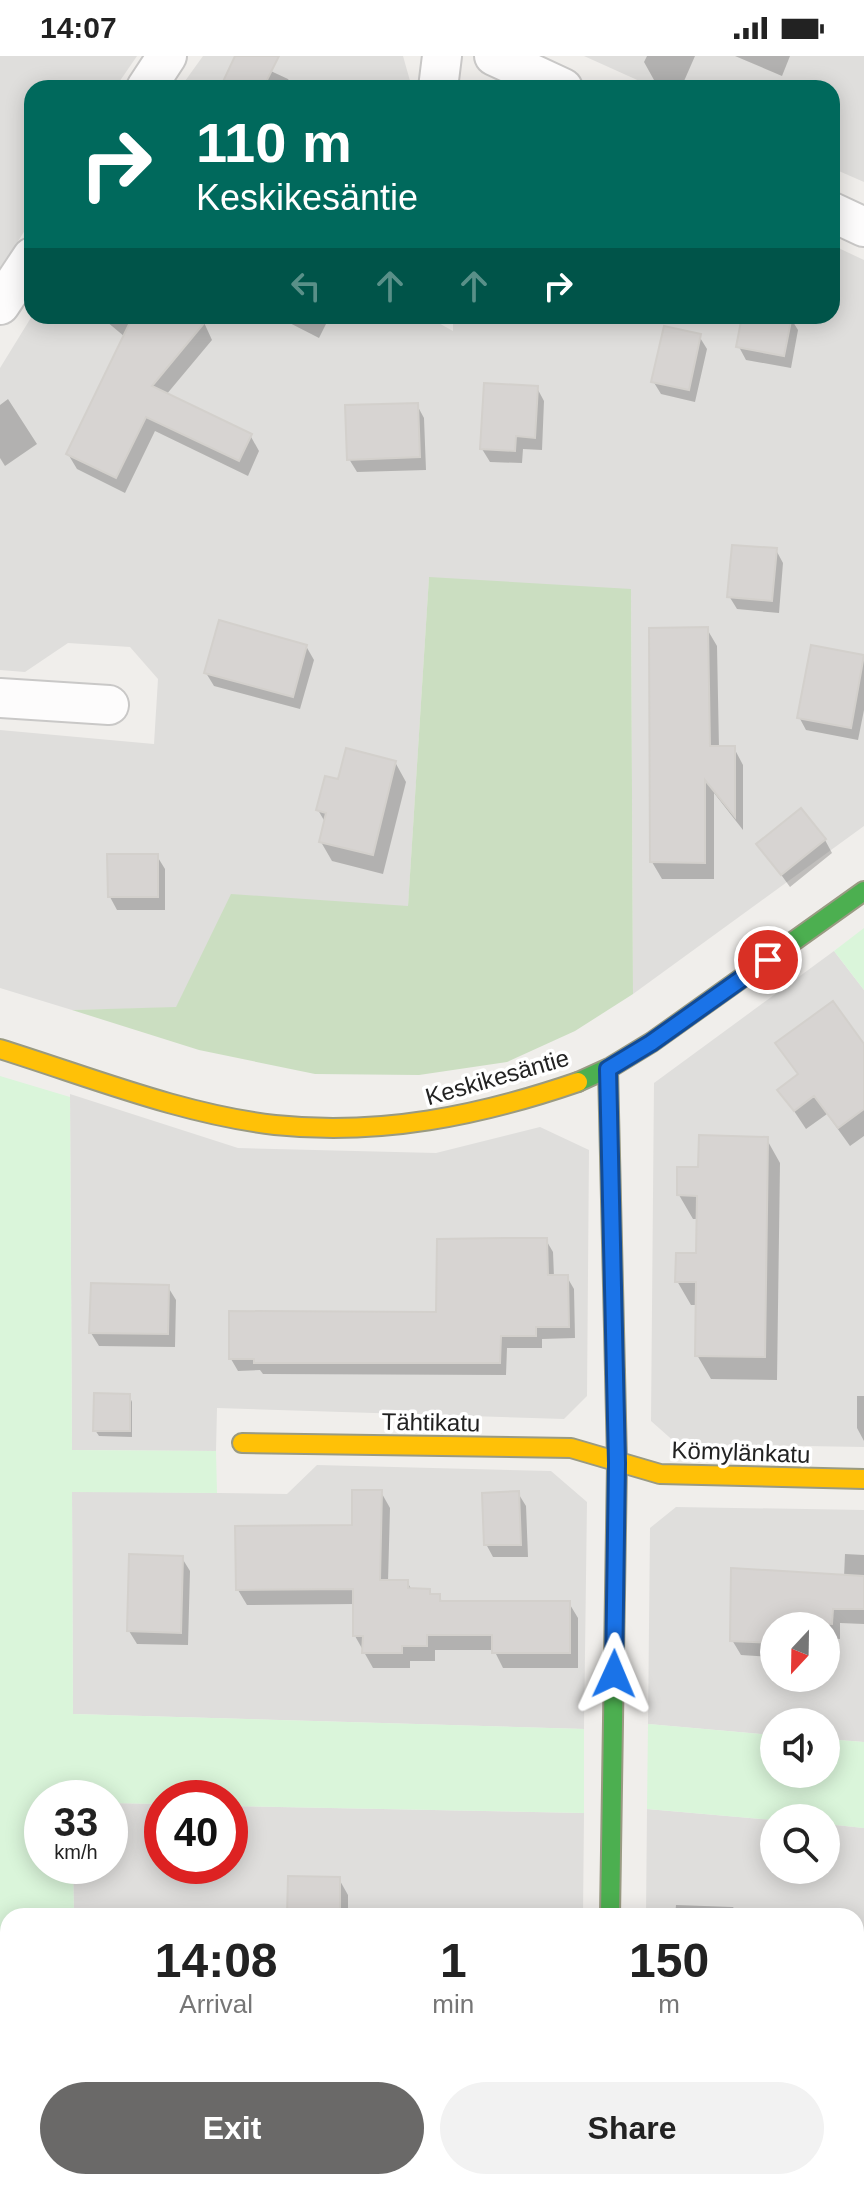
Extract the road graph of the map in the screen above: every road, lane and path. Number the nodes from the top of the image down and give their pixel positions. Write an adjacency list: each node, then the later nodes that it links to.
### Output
1 (167, 56): 4 (street)
2 (442, 56): 5 (street)
3 (494, 56): 6 (street)
4 (151, 80)
5 (439, 80)
6 (546, 80)
7 (840, 216): 8 (street)
8 (864, 227)
9 (24, 269): 10 (street)
10 (0, 305)
11 (0, 698): 12 (street)
12 (109, 705)
13 (864, 891): 15 (street, Keskikesäntie)
14 (0, 1049): 15 (street, Keskikesäntie)
15 (608, 1069): 17 (street)
16 (242, 1443): 17 (street, Tähtikatu)
17 (617, 1463): 18 (street, Kömylänkatu); 19 (street)
18 (864, 1479)
19 (610, 1908)

